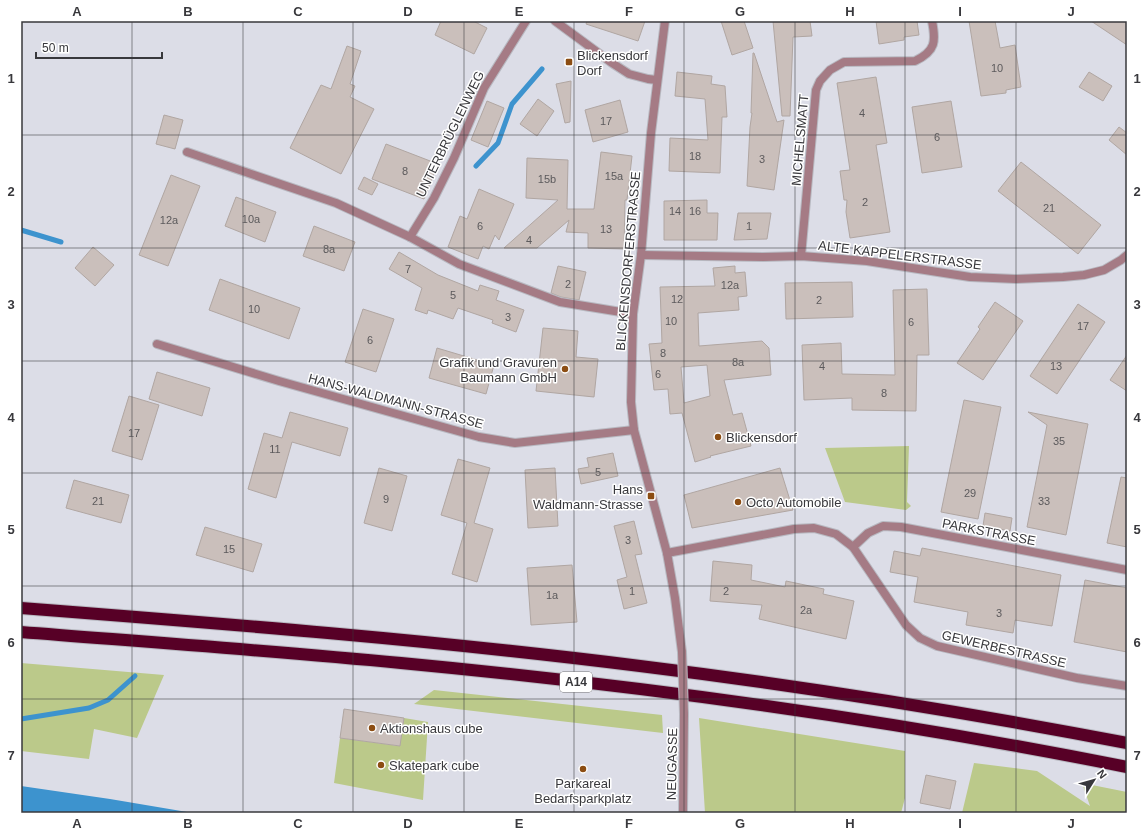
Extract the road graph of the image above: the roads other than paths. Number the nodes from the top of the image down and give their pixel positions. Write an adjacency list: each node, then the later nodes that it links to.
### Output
1 (526, 21): 7 (street, UNTERBRÜGLENWEG)
2 (555, 21): 5 (street)
3 (664, 21): 5 (street, BLICKENSDORFERSTRASSE)
4 (932, 21): 10 (street, MICHELSMATT)
5 (657, 80): 8 (street, BLICKENSDORFERSTRASSE)
6 (187, 152): 7 (street)
7 (410, 237): 11 (street)
8 (641, 255): 10 (street, ALTE KAPPELERSTRASSE); 11 (street, BLICKENSDORFERSTRASSE)
9 (1127, 255): 10 (street, ALTE KAPPELERSTRASSE)
10 (801, 256)
11 (633, 314): 13 (street, BLICKENSDORFERSTRASSE)
12 (157, 344): 13 (street, HANS-WALDMANN-STRASSE)
13 (634, 430): 15 (street, BLICKENSDORFERSTRASSE)
14 (853, 547): 15 (street, GEWERBESTRASSE); 16 (street, PARKSTRASSE); 19 (street, GEWERBESTRASSE)
15 (667, 553): 20 (street, BLICKENSDORFERSTRASSE, bridge)
16 (1127, 570)
17 (21, 608): 21 (highway, A14)
18 (21, 632): 22 (highway, A14)
19 (1127, 686)
20 (684, 714): 23 (street, NEUGASSE)
21 (1127, 743)
22 (1127, 767)
23 (683, 813)

